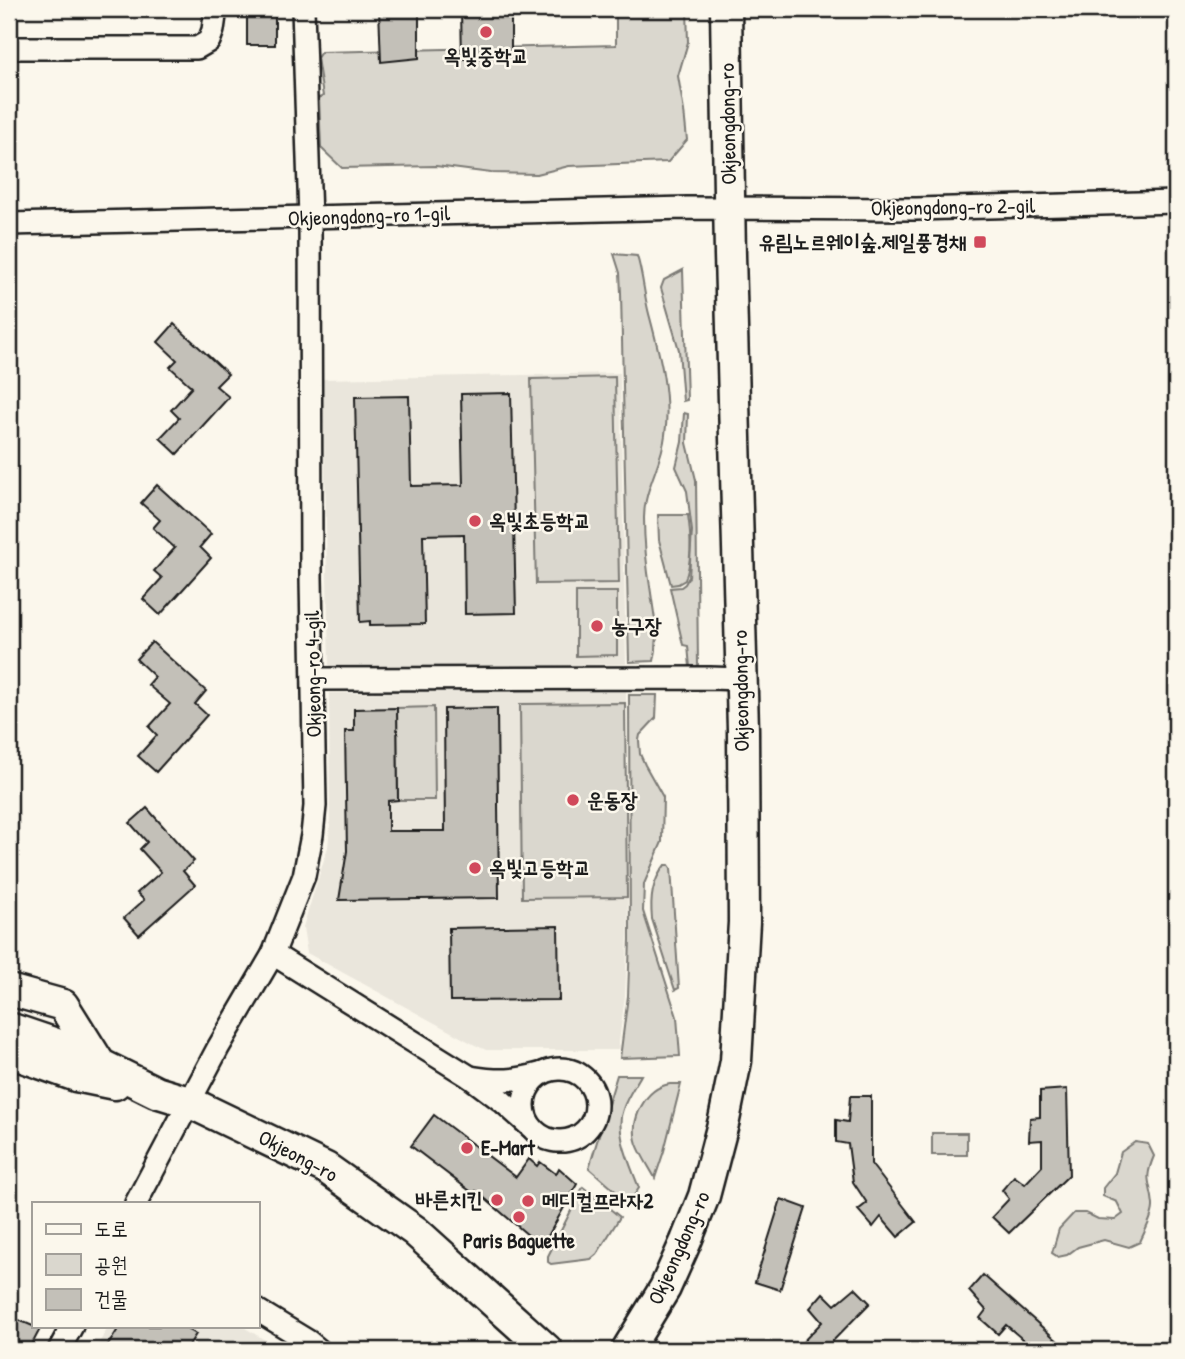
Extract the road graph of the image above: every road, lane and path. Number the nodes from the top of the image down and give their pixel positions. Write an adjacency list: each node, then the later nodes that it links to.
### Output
1 (216, 9): 4 (street)
2 (303, 9): 7 (street, Okjeong-ro 4-gil)
3 (726, 9): 6 (street, Okjeongdong-ro)
4 (9, 48)
5 (1176, 202): 6 (street, Okjeongdong-ro 2-gil)
6 (729, 208): 7 (street, Okjeongdong-ro 1-gil); 10 (street, Okjeongdong-ro)
7 (310, 218): 8 (street, Okjeongdong-ro 1-gil); 9 (street, Okjeong-ro 4-gil)
8 (9, 223)
9 (313, 679): 10 (street); 11 (street, Okjeong-ro 4-gil)
10 (741, 680): 27 (street, Okjeongdong-ro)
11 (272, 954): 17 (street); 19 (street, Okjeong-ro 4-gil)
12 (9, 990): 15 (street)
13 (9, 1028): 15 (street, Okjeong-ro)
14 (9, 1052): 18 (street)
15 (101, 1064): 18 (street, Okjeong-ro)
16 (552, 1070): 17 (street); 20 (street); 20 (street)
17 (470, 1077): 20 (street)
18 (156, 1091): 19 (street, Okjeong-ro)
19 (189, 1102): 21 (street, Okjeong-ro 4-gil); 26 (street, Okjeong-ro)
20 (534, 1130)
21 (137, 1202)
22 (259, 1311): 25 (street)
23 (71, 1328): 24 (street)
24 (59, 1350)
25 (319, 1350)
26 (547, 1350)
27 (627, 1350)

